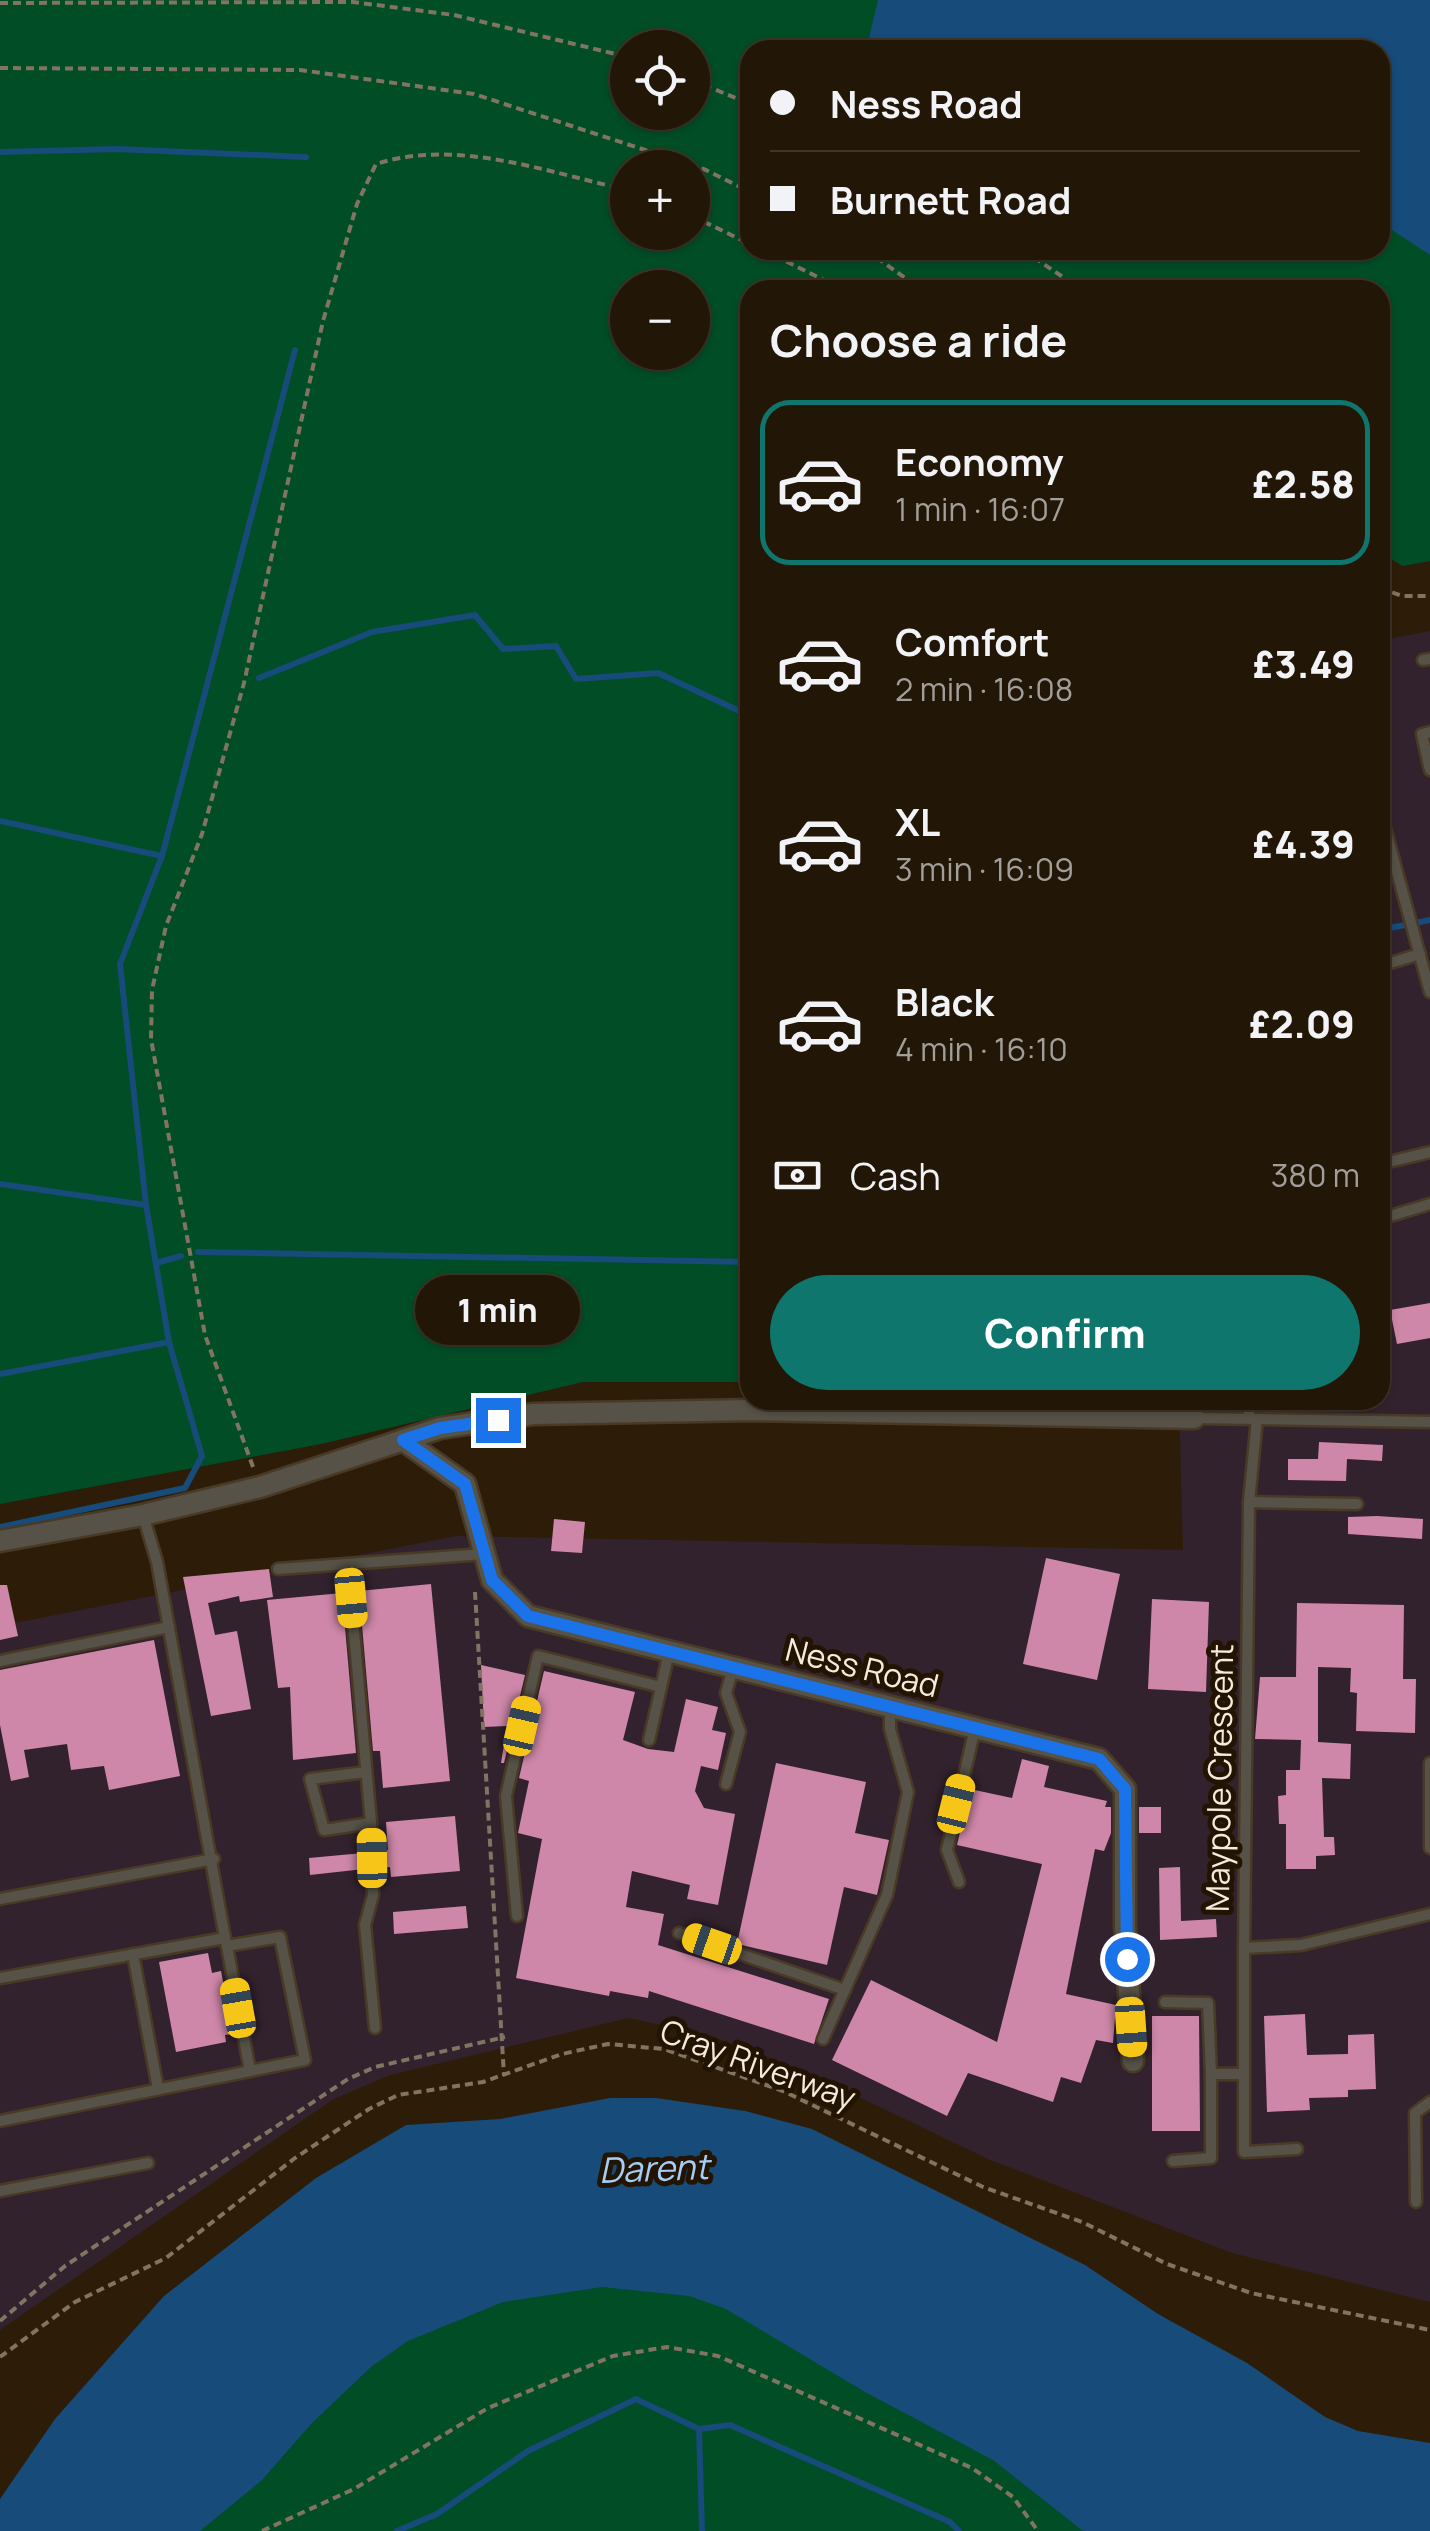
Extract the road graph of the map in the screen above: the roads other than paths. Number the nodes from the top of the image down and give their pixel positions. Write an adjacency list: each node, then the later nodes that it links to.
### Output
1 (1430, 732): 2 (lane)
2 (1430, 770)
3 (1390, 850): 4 (lane)
4 (1393, 862): 5 (lane); 6 (lane)
5 (1390, 863)
6 (1418, 949): 7 (lane); 8 (lane)
7 (1390, 962)
8 (1430, 992)
9 (1430, 1152): 10 (lane)
10 (1390, 1162)
11 (1430, 1204): 12 (lane)
12 (1390, 1215)
13 (1251, 1410): 15 (lane, Maypole Crescent)
14 (1194, 1418): 15 (lane); 17 (street)
15 (1253, 1419): 16 (lane); 18 (lane, Maypole Crescent)
16 (1430, 1422)
17 (403, 1440): 20 (street); 22 (street, Ness Road)
18 (1249, 1502): 19 (lane); 45 (lane, Maypole Crescent)
19 (1357, 1504)
20 (143, 1515): 21 (street); 25 (lane)
21 (0, 1542)
22 (484, 1554): 23 (lane); 26 (street, Ness Road)
23 (348, 1564): 24 (lane); 34 (lane)
24 (278, 1569)
25 (169, 1628): 27 (lane); 38 (lane)
26 (670, 1651): 28 (street, Ness Road); 29 (lane)
27 (0, 1661)
28 (734, 1667): 30 (street, Ness Road); 35 (lane)
29 (661, 1687): 32 (lane); 42 (lane)
30 (890, 1706): 31 (street, Ness Road); 48 (lane)
31 (976, 1728): 39 (lane); 52 (street, Ness Road)
32 (649, 1740)
33 (1430, 1763): 37 (lane)
34 (366, 1772): 36 (lane); 36 (lane)
35 (726, 1784)
36 (372, 1822): 50 (lane)
37 (1430, 1848)
38 (214, 1859): 40 (lane); 44 (lane)
39 (959, 1882)
40 (0, 1899)
41 (1430, 1914): 45 (lane, Maypole Crescent)
42 (518, 1916)
43 (680, 1933): 48 (lane)
44 (226, 1942): 46 (lane); 53 (lane); 53 (lane)
45 (1244, 1948): 55 (lane)
46 (133, 1954): 47 (lane); 56 (lane)
47 (0, 1978)
48 (845, 1990): 51 (lane)
49 (1165, 2002): 54 (lane)
50 (375, 2028)
51 (824, 2039)
52 (1133, 2062)
53 (250, 2071): 56 (lane)
54 (1211, 2074): 55 (lane); 60 (lane)
55 (1244, 2074): 59 (lane)
56 (158, 2089): 58 (lane)
57 (1430, 2102): 63 (lane)
58 (0, 2121)
59 (1296, 2149)
60 (1173, 2161)
61 (148, 2164): 62 (lane)
62 (0, 2191)
63 (1416, 2202)

